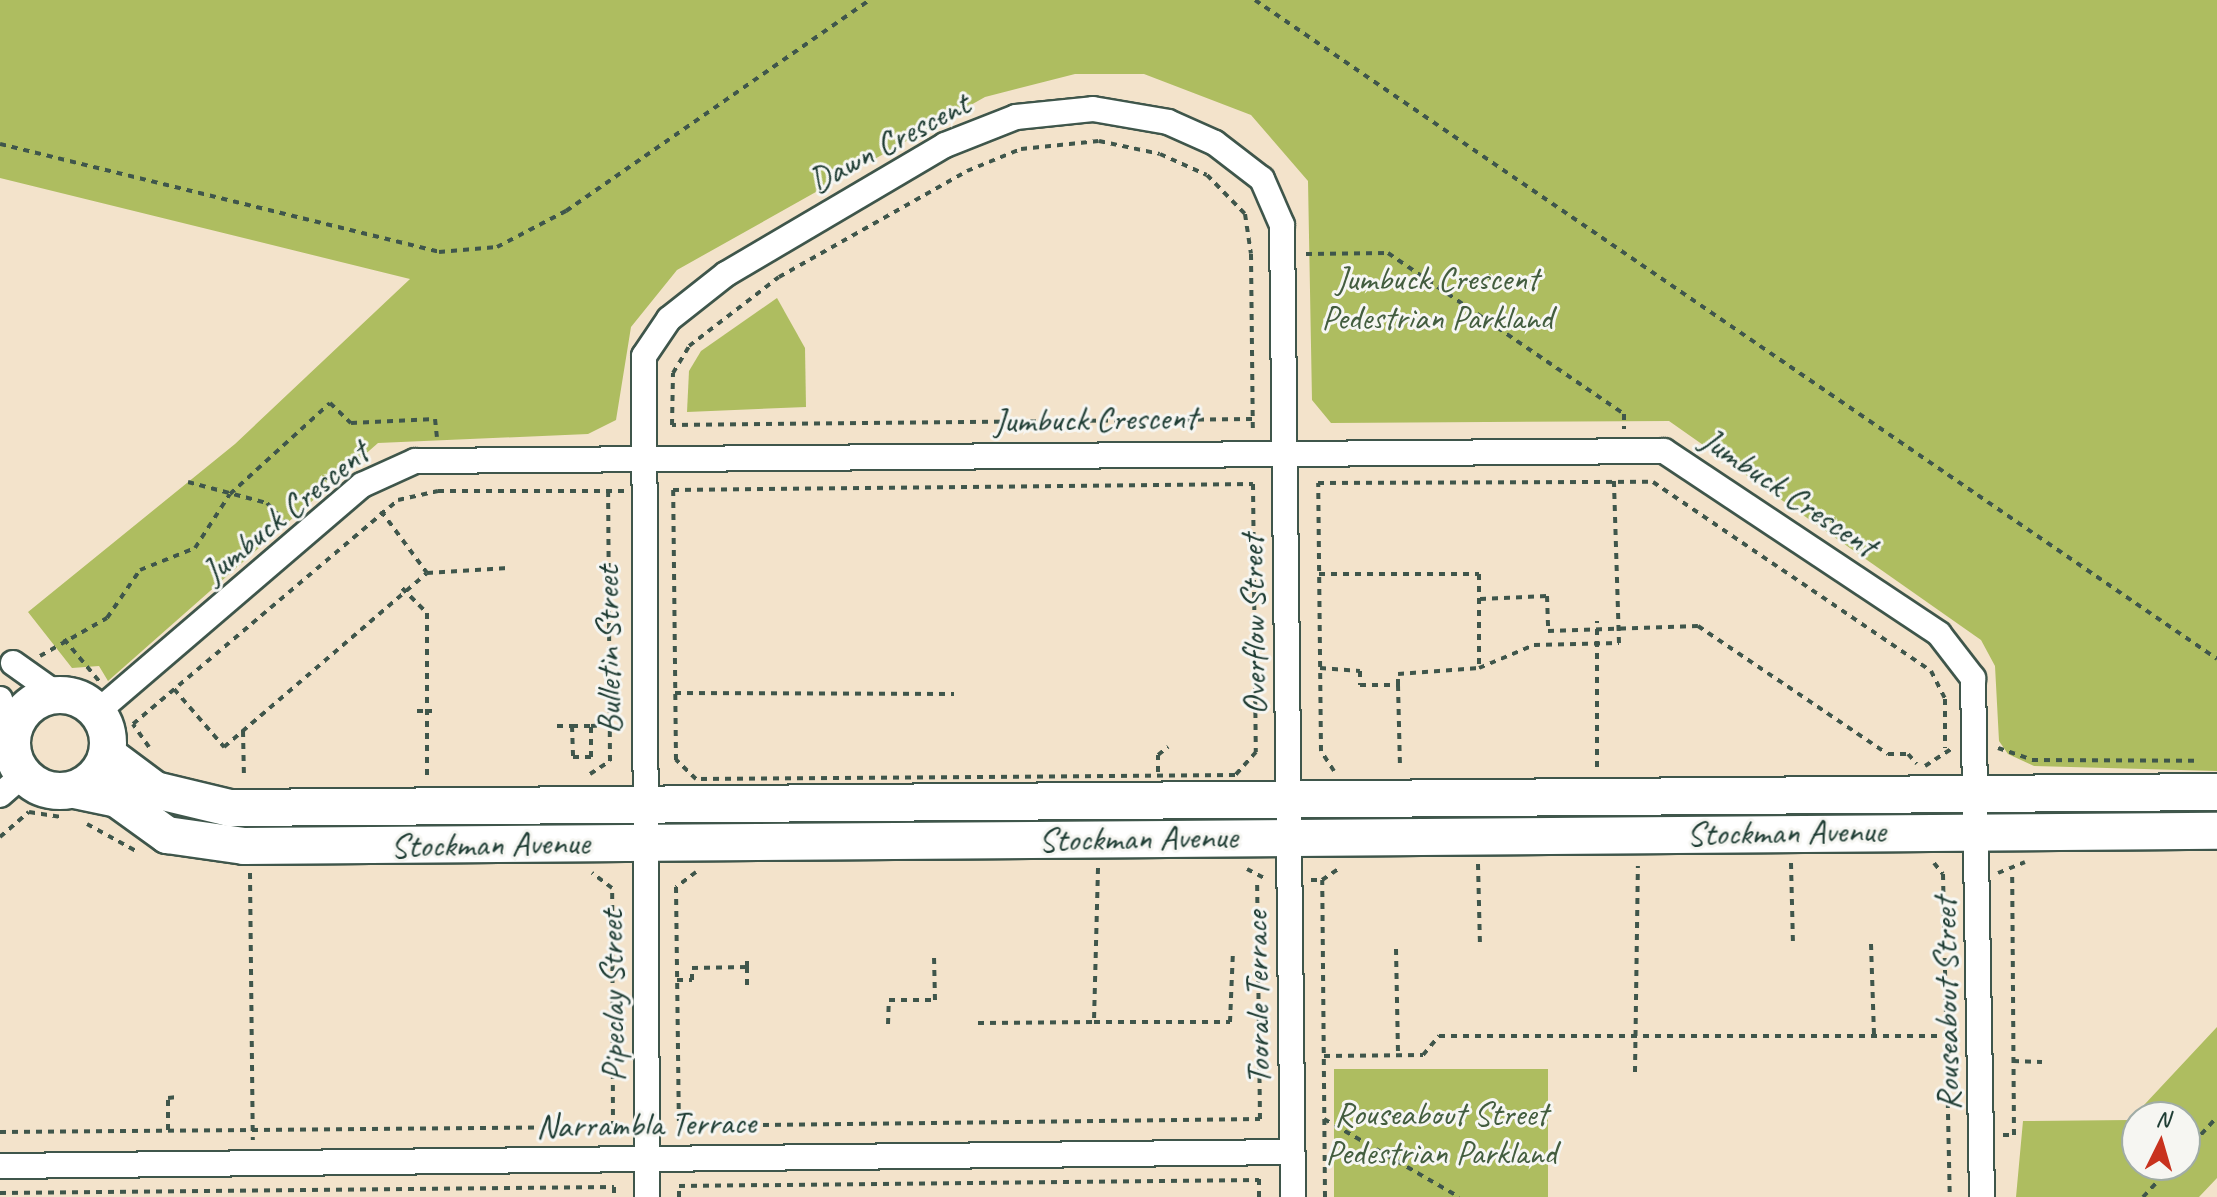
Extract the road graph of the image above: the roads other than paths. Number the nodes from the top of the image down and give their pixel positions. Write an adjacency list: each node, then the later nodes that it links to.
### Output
1 (1286, 451): 2 (street, Jumbuck Crescent); 2 (street, Dawn Crescent); 12 (street, Overflow Street); 14 (street, Jumbuck Crescent)
2 (640, 458): 6 (street, Jumbuck Crescent); 13 (street, Bulletin Street)
3 (17, 666): 4 (street)
4 (58, 695): 6 (street); 7 (street)
5 (0, 699): 7 (street)
6 (97, 712): 8 (street)
7 (12, 735): 9 (street)
8 (108, 755): 10 (street); 13 (street, Stockman Avenue)
9 (12, 785): 10 (street)
10 (74, 790): 17 (street, Stockman Avenue)
11 (2217, 792): 14 (street, Stockman Avenue)
12 (1289, 798): 13 (street, Stockman Avenue); 14 (street, Stockman Avenue); 16 (street, Toorale Terrace)
13 (644, 804): 17 (street, Bulletin Street)
14 (1978, 811): 15 (street, Stockman Avenue); 16 (street, Stockman Avenue); 23 (street, Rouseabout Street)
15 (2217, 831)
16 (1289, 836): 17 (street, Stockman Avenue); 18 (street, Toorale Terrace)
17 (644, 843): 19 (street, Pipeclay Street)
18 (1292, 1152): 19 (street, Narrambla Terrace); 22 (street, Toorale Terrace)
19 (647, 1158): 20 (street, Narrambla Terrace); 21 (street, Pipeclay Street)
20 (0, 1166)
21 (647, 1197)
22 (1293, 1197)
23 (1982, 1197)

